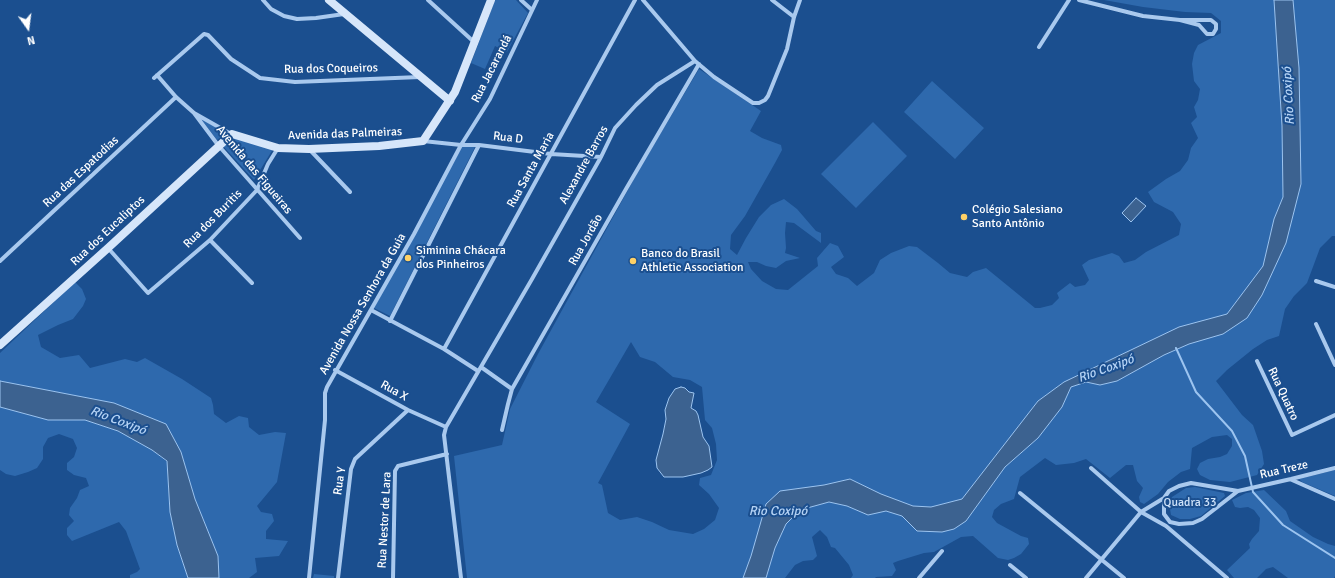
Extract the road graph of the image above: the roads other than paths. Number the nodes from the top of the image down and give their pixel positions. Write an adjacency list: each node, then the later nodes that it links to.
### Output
1 (263, 0): 14 (street)
2 (329, 0): 14 (street)
3 (428, 0): 17 (street)
4 (491, 0): 17 (street)
5 (521, 0): 13 (street)
6 (536, 0): 13 (street, Rua Jacarandá)
7 (635, 0): 32 (street, Rua Santa Maria)
8 (643, 0): 19 (street)
9 (772, 0): 15 (street)
10 (800, 0): 15 (street)
11 (1069, 0): 18 (street)
12 (1078, 0): 16 (street)
13 (532, 10): 28 (street, Rua Jacarandá)
14 (347, 14): 21 (street)
15 (794, 17): 19 (street)
16 (1180, 20): 16 (street)
17 (474, 43): 23 (street)
18 (1039, 47)
19 (697, 63): 33 (street, Alexandre Barros); 53 (street, Rua Jordão)
20 (155, 77): 21 (street, Rua dos Coqueiros); 22 (street, Avenida das Palmeiras)
21 (421, 77): 23 (street)
22 (176, 97): 24 (street, Avenida das Palmeiras); 39 (street, Rua das Espatodias)
23 (450, 101): 26 (street)
24 (194, 113): 25 (street, Avenida das Palmeiras); 27 (street, Avenida das Figueiras)
25 (232, 134): 27 (street, Rua dos Eucaliptos); 30 (street, Avenida das Palmeiras)
26 (423, 141): 28 (street, Avenida das Palmeiras); 31 (street, Avenida das Palmeiras)
27 (218, 145): 34 (street, Avenida das Figueiras); 38 (street, Rua dos Eucaliptos)
28 (461, 145): 29 (street, Rua D); 43 (street, Avenida Nossa Senhora da Guia)
29 (479, 145): 32 (street, Rua D); 44 (street)
30 (278, 148): 31 (street, Avenida das Palmeiras); 34 (street, Rua dos Buritis)
31 (309, 149): 35 (street)
32 (551, 154): 33 (street, Rua D); 47 (street, Rua Santa Maria)
33 (601, 157): 50 (street, Alexandre Barros)
34 (256, 190): 36 (street, Avenida das Figueiras); 37 (street, Rua dos Buritis)
35 (350, 192)
36 (300, 238)
37 (210, 240): 38 (street, Rua dos Buritis); 41 (street)
38 (108, 248): 46 (street, Rua dos Eucaliptos)
39 (0, 261)
40 (1316, 281): 42 (street)
41 (252, 283)
42 (1335, 287)
43 (371, 310): 44 (street); 51 (street, Avenida Nossa Senhora da Guia)
44 (390, 321): 47 (street)
45 (1316, 324): 49 (street)
46 (0, 345)
47 (444, 349): 52 (street)
48 (1257, 361): 55 (street, Rua Quatro)
49 (1335, 365)
50 (481, 367): 52 (street, Alexandre Barros); 53 (street)
51 (335, 370): 54 (street, Rua X); 73 (street, Avenida Nossa Senhora da Guia)
52 (478, 371): 56 (street, Alexandre Barros)
53 (512, 389): 57 (street, Rua Jordão)
54 (408, 410): 56 (street, Rua X); 74 (street, Rua Y)
55 (1335, 415)
56 (446, 427): 58 (street)
57 (502, 430)
58 (447, 454): 75 (street, Rua Nestor de Lara); 76 (street)
59 (1091, 468): 66 (street)
60 (1335, 468): 61 (street, Rua Treze)
61 (1291, 480): 62 (street, Rua Treze); 65 (street)
62 (1240, 490): 64 (street, Rua Treze); 67 (street, Rua Treze)
63 (1020, 492): 70 (street)
64 (1164, 498): 66 (street, Rua Treze); 67 (street)
65 (1335, 499)
66 (1141, 512): 68 (street); 70 (street, Rua Treze)
67 (1170, 522): 68 (street)
68 (1166, 526): 80 (street)
69 (942, 551): 72 (street)
70 (1102, 560): 78 (street, Rua Treze); 79 (street)
71 (1010, 565): 77 (street)
72 (921, 577)
73 (309, 578)
74 (338, 578)
75 (393, 578)
76 (461, 578)
77 (1026, 578)
78 (1086, 578)
79 (1124, 578)
80 (1227, 578)

